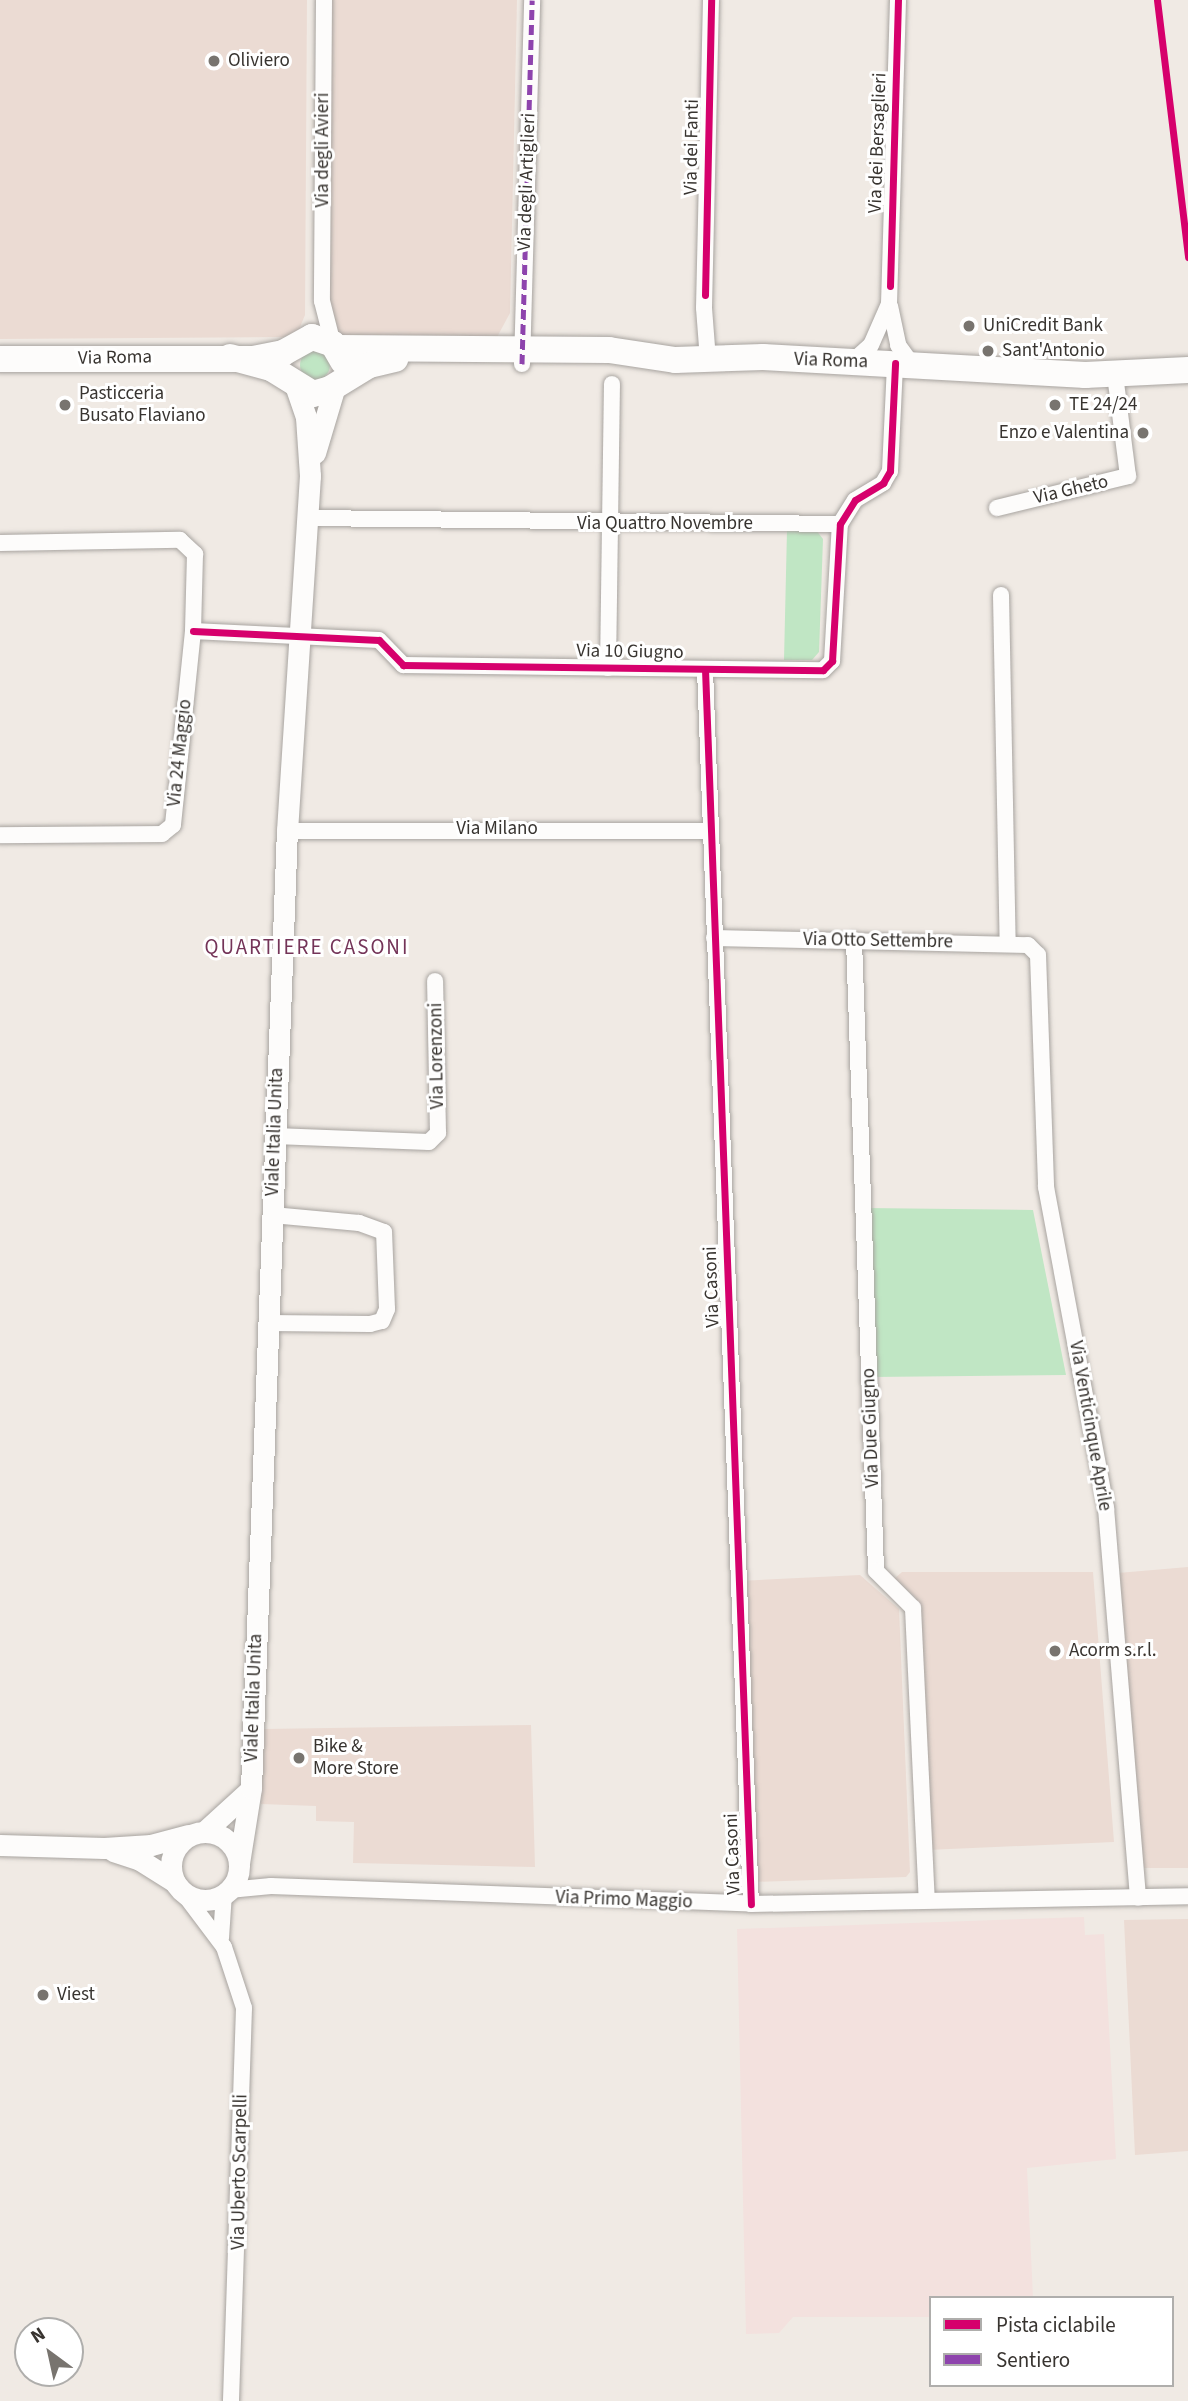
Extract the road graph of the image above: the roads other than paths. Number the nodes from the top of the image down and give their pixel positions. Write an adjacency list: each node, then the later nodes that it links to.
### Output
1 (324, 0): 5 (street, Via degli Avieri)
2 (533, 0): 10 (street, Via degli Artiglieri)
3 (711, 0): 12 (street, Via dei Fanti)
4 (898, 0): 6 (street, Via dei Bersaglieri)
5 (322, 301): 7 (street, Via degli Avieri); 8 (street, Via degli Avieri)
6 (889, 304): 13 (street, Via dei Bersaglieri); 14 (street, Via dei Bersaglieri)
7 (298, 344): 8 (main road, Via Roma); 9 (main road, Via Roma); 17 (main road)
8 (335, 346): 10 (main road, Via Roma); 19 (main road)
9 (230, 356): 11 (main road, Via Roma); 17 (main road, Via Roma)
10 (522, 357): 12 (main road, Via Roma); 19 (main road, Via Roma)
11 (0, 359)
12 (708, 360): 13 (main road, Via Roma)
13 (852, 362): 14 (main road, Via Roma)
14 (904, 364): 16 (main road, Via Roma); 24 (street)
15 (1188, 370): 16 (main road, Via Roma)
16 (1115, 375): 21 (street, Via Gheto)
17 (294, 384): 19 (main road, Via Roma); 20 (street, Viale Italia Unita)
18 (612, 384): 23 (street)
19 (336, 385): 20 (street, Viale Italia Unita)
20 (310, 476): 22 (street, Viale Italia Unita)
21 (997, 508)
22 (306, 518): 23 (street, Via Quattro Novembre); 28 (street, Viale Italia Unita)
23 (609, 524): 24 (street, Via Quattro Novembre); 29 (street)
24 (840, 524): 30 (street, Via 10 Giugno)
25 (0, 543): 27 (street, Via 24 Maggio)
26 (1001, 595): 36 (street)
27 (192, 631): 28 (street); 33 (street, Via 24 Maggio)
28 (297, 634): 29 (street, Via 10 Giugno); 31 (street, Viale Italia Unita)
29 (608, 667): 30 (street, Via 10 Giugno)
30 (705, 669): 32 (street, Via Casoni)
31 (287, 831): 32 (street, Via Milano); 39 (street, Viale Italia Unita)
32 (708, 831): 34 (street, Via Casoni)
33 (0, 835)
34 (714, 938): 35 (street, Via Otto Settembre); 53 (street, Via Casoni)
35 (853, 940): 36 (street, Via Otto Settembre); 52 (street, Via Due Giugno)
36 (1008, 944): 37 (street, Via Otto Settembre)
37 (1038, 955): 51 (street, Via Venticinque Aprile)
38 (435, 981): 39 (street, Via Lorenzoni)
39 (275, 1136): 40 (street, Viale Italia Unita)
40 (272, 1214): 41 (street, Viale Italia Unita); 41 (street)
41 (268, 1323): 42 (street, Viale Italia Unita)
42 (251, 1788): 43 (street, Viale Italia Unita); 46 (street, Viale Italia Unita)
43 (198, 1833): 45 (street); 46 (street); 47 (street)
44 (0, 1845): 45 (street)
45 (104, 1848): 47 (street)
46 (239, 1867): 48 (street, Via Primo Maggio); 49 (street)
47 (178, 1886): 49 (street); 54 (street, Via Uberto Scarpelli)
48 (271, 1886): 49 (street, Via Primo Maggio); 53 (street, Via Primo Maggio)
49 (226, 1892): 54 (street, Via Uberto Scarpelli)
50 (1188, 1896): 51 (street, Via Primo Maggio)
51 (1138, 1898): 52 (street, Via Primo Maggio)
52 (927, 1900): 53 (street, Via Primo Maggio)
53 (751, 1904)
54 (224, 1947): 55 (street, Via Uberto Scarpelli)
55 (231, 2401)

